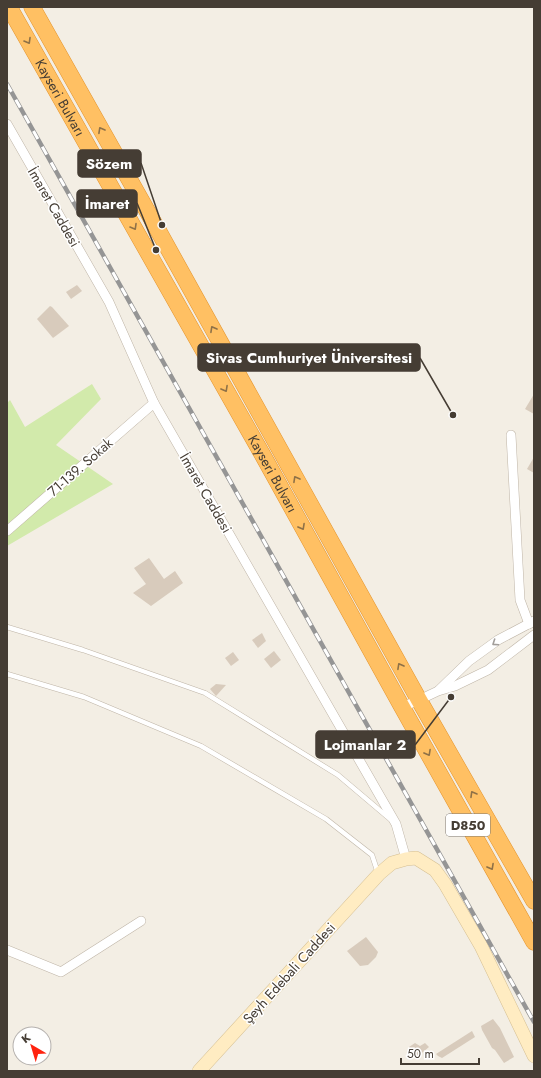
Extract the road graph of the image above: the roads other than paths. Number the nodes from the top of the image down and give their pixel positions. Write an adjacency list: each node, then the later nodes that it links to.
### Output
1 (9, 7): 13 (highway, Kayseri Bulvarı / D850, one-way to 13)
2 (32, 7): 12 (highway, Kayseri Bulvarı / D850, one-way to 2)
3 (7, 124): 4 (street, İmaret Caddesi)
4 (154, 402): 6 (street, 71-139. Sokak); 14 (street, İmaret Caddesi)
5 (511, 435): 7 (street)
6 (7, 531)
7 (532, 623): 11 (street, one-way to 11)
8 (7, 627): 14 (lane)
9 (534, 635): 11 (street)
10 (7, 674): 16 (lane)
11 (438, 691): 12 (street)
12 (419, 700): 13 (street); 17 (highway, Kayseri Bulvarı / D850, one-way to 12)
13 (402, 707): 19 (highway, Kayseri Bulvarı / D850, one-way to 19)
14 (396, 824): 15 (street, İmaret Caddesi)
15 (406, 859): 16 (street, Şeyh Edebali Caddesi); 21 (street)
16 (379, 874): 22 (street, Şeyh Edebali Caddesi)
17 (534, 901)
18 (141, 921): 20 (street)
19 (534, 942)
20 (7, 950)
21 (534, 1056)
22 (199, 1071)

